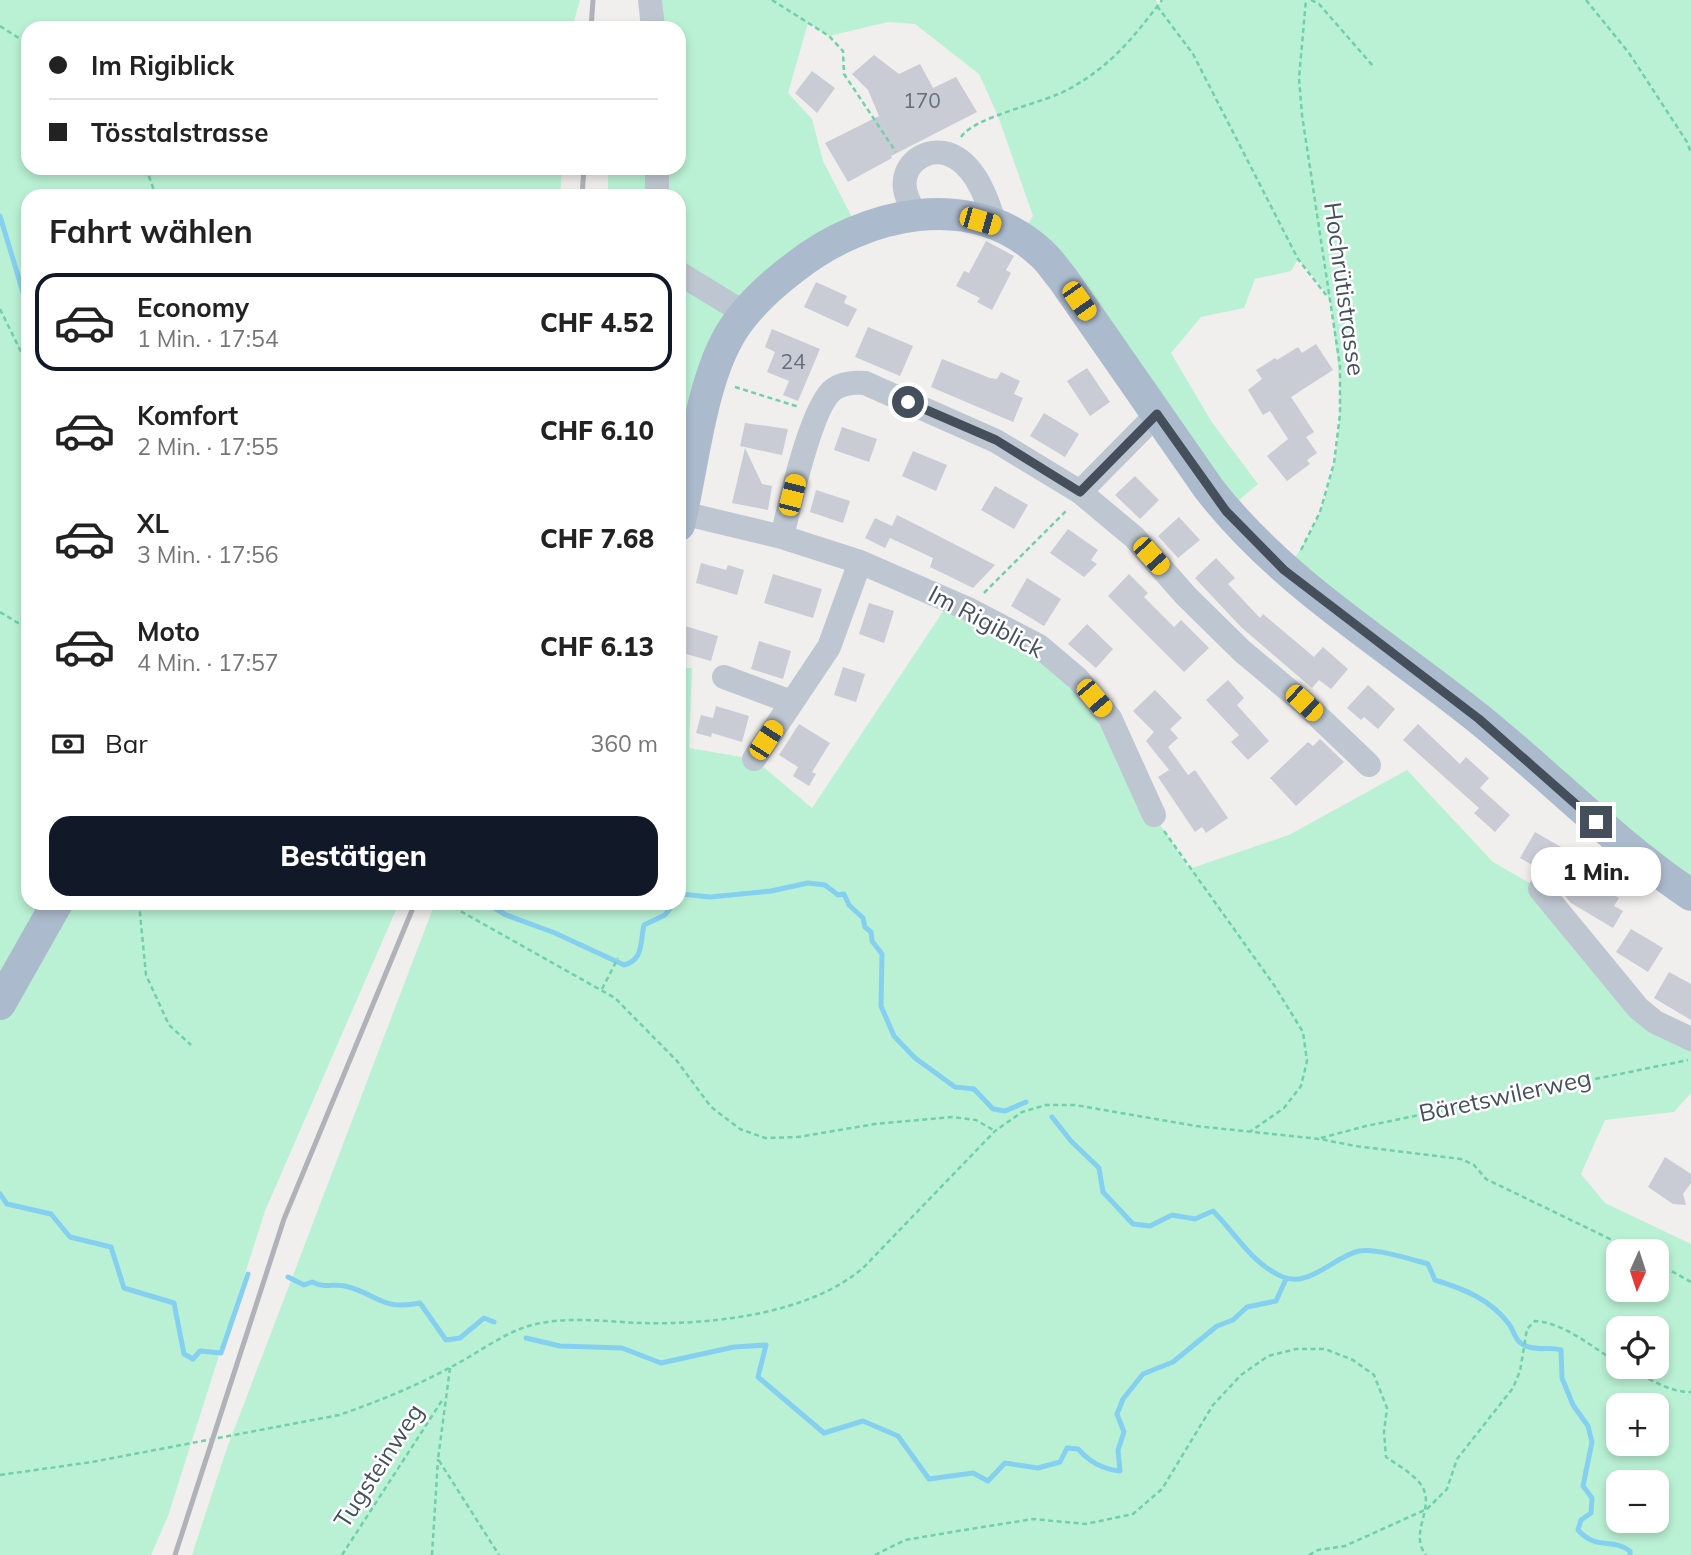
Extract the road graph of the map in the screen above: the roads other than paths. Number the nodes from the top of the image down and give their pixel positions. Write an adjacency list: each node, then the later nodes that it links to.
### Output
1 (650, 0): 2 (street)
2 (652, 21)
3 (915, 214): 4 (main road); 4 (street); 6 (main road)
4 (995, 225): 7 (main road)
5 (686, 277): 6 (street)
6 (746, 314): 8 (main road)
7 (1157, 414): 9 (street); 19 (main road)
8 (686, 492)
9 (1080, 492): 11 (street); 16 (street)
10 (686, 520): 11 (street, Im Rigiblick)
11 (782, 537): 12 (street, Im Rigiblick)
12 (860, 562): 14 (street); 17 (street, Im Rigiblick)
13 (724, 677): 14 (street)
14 (791, 702): 15 (street)
15 (754, 759)
16 (1369, 765)
17 (1154, 815)
18 (1540, 889): 22 (street)
19 (1691, 895)
20 (53, 910): 21 (main road)
21 (0, 1004)
22 (1691, 1040)

